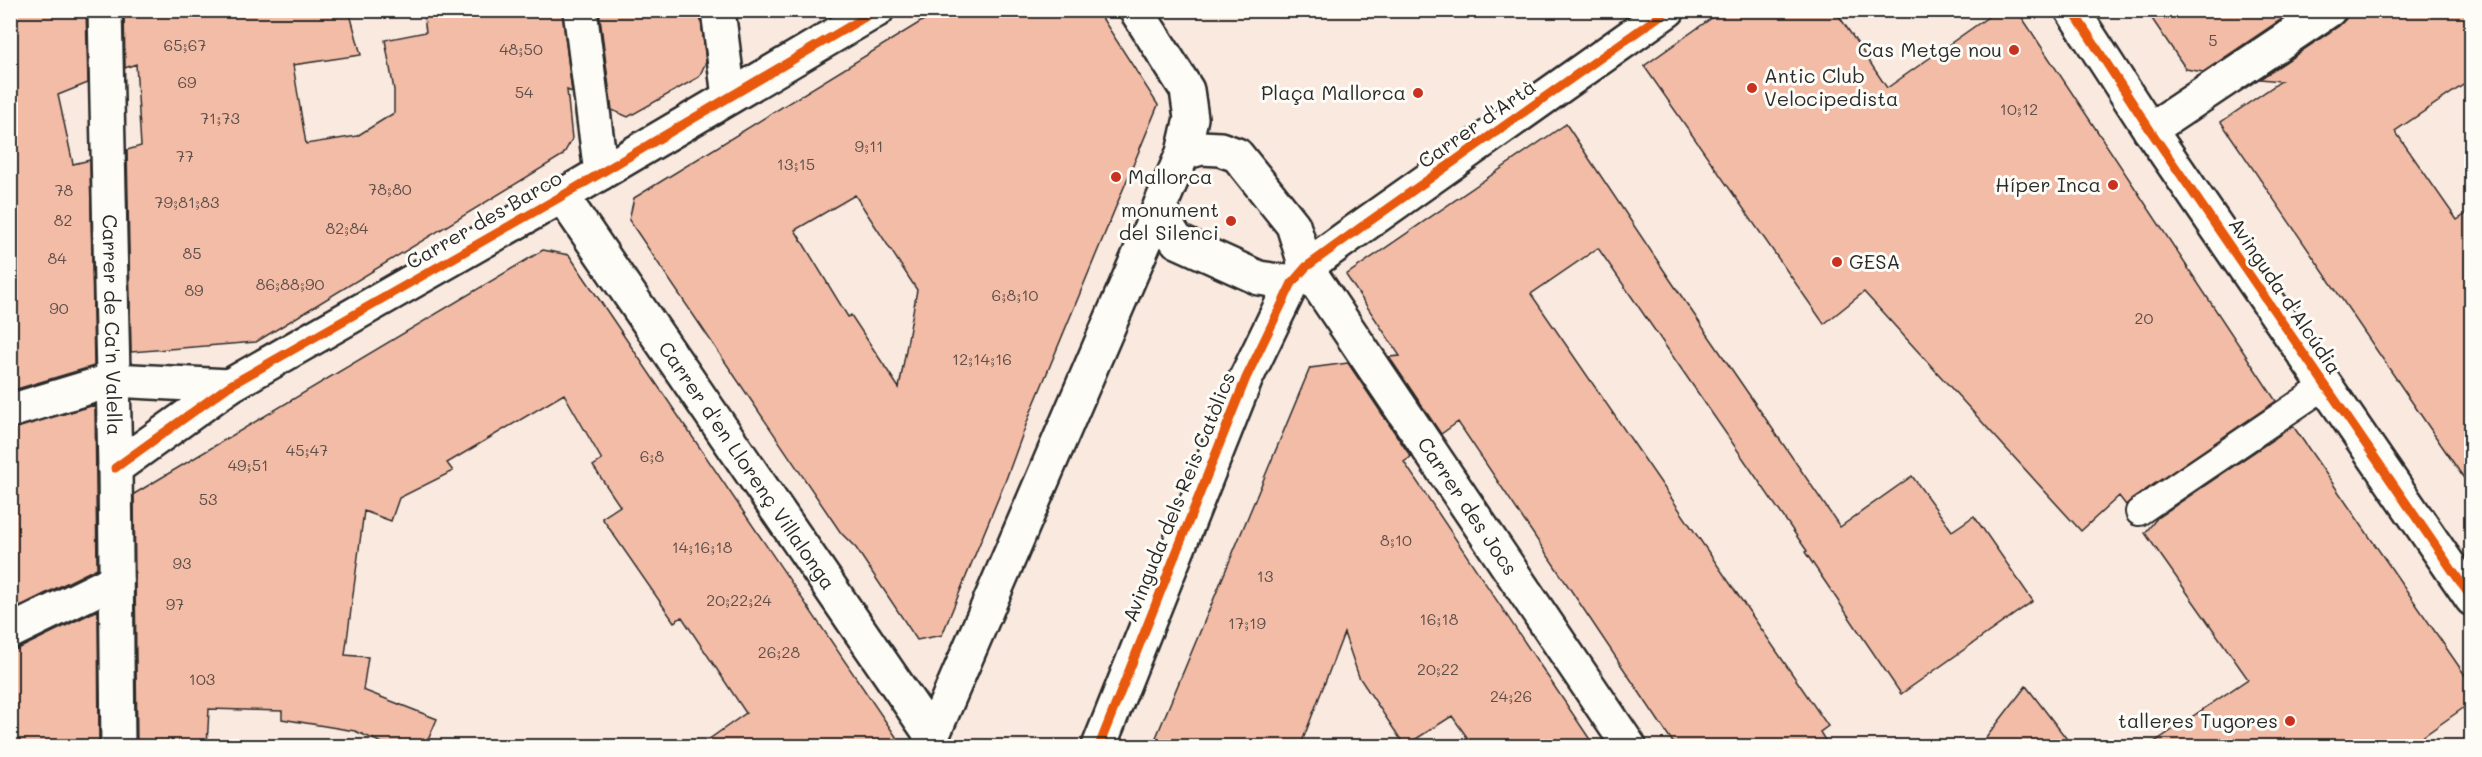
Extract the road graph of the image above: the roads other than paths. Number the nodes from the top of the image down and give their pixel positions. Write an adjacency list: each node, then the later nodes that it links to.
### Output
1 (105, 10): 16 (street, Carrer de Ca'n Valella)
2 (580, 10): 12 (street)
3 (718, 10): 9 (street)
4 (877, 10): 9 (street, Carrer des Barco)
5 (1136, 10): 11 (street)
6 (1668, 10): 15 (street, Carrer d'Artà)
7 (2072, 10): 10 (street, Avinguda d'Alcúdia)
8 (2329, 10): 10 (street)
9 (729, 97): 12 (street, Carrer des Barco)
10 (2150, 130): 18 (street, Avinguda d'Alcúdia)
11 (1183, 153): 14 (street); 15 (street, Carrer des Jocs)
12 (601, 173): 13 (street, Carrer des Barco)
13 (562, 196): 17 (street, Carrer des Barco); 25 (street, Carrer d'en Llorenç Villalonga)
14 (1161, 204): 15 (street); 25 (street)
15 (1299, 275): 27 (street, Avinguda dels Reis Catòlics); 28 (street, Carrer des Jocs)
16 (113, 380): 17 (street); 19 (street); 20 (street, Carrer de Ca'n Valella)
17 (229, 386): 20 (street, Carrer des Barco)
18 (2325, 386): 21 (lane); 23 (street, Avinguda d'Alcúdia)
19 (10, 411)
20 (115, 468): 22 (street, Carrer de Ca'n Valella)
21 (2139, 512)
22 (116, 580): 24 (street); 26 (street, Carrer de Ca'n Valella)
23 (2472, 599)
24 (10, 632)
25 (930, 742)
26 (118, 747)
27 (1099, 747)
28 (1629, 747)

